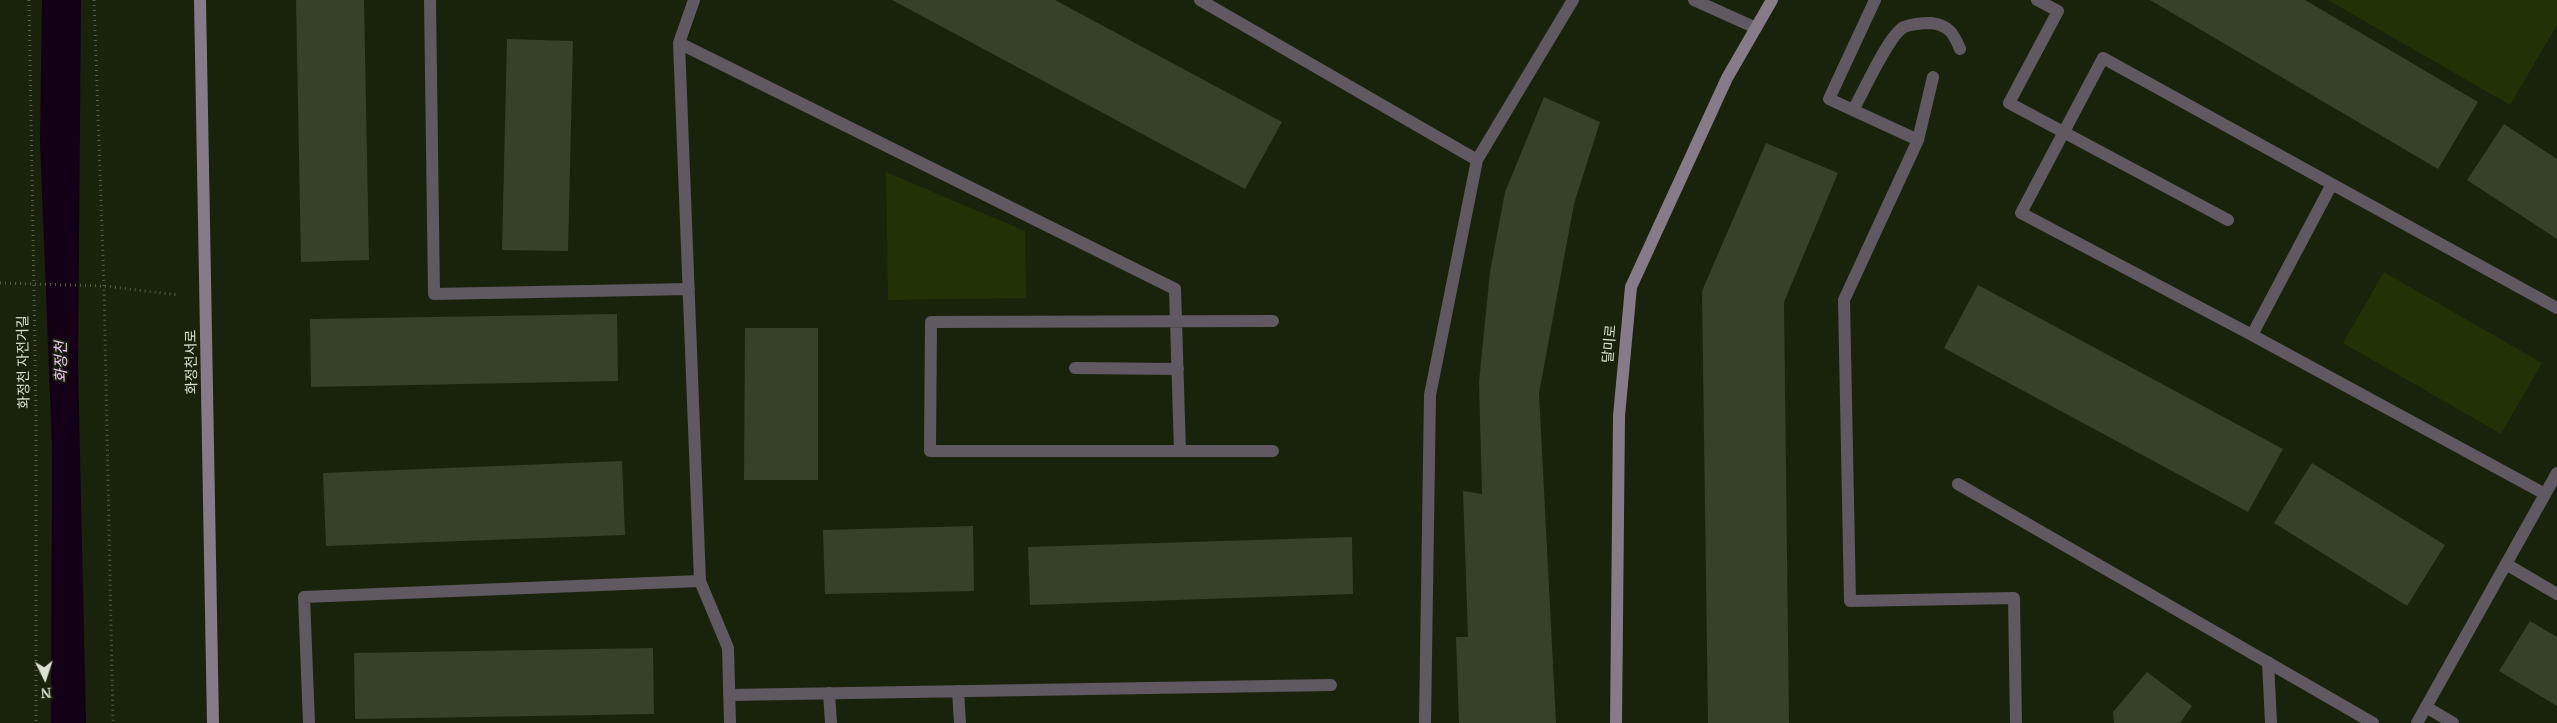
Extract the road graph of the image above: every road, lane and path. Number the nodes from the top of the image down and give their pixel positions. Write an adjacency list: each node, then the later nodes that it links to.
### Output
1 (29, 0): 23 (path, 화정천 자전거길)
2 (94, 0): 24 (path)
3 (200, 0): 26 (street, 화정천서로)
4 (430, 0): 25 (lane)
5 (694, 0): 13 (lane)
6 (1200, 0): 19 (lane)
7 (1574, 0): 19 (lane)
8 (1694, 0): 12 (lane)
9 (1772, 0): 12 (street, 달미로)
10 (1875, 0): 16 (lane)
11 (2037, 0): 17 (lane)
12 (1756, 28): 55 (street, 달미로)
13 (680, 43): 25 (lane); 29 (lane)
14 (1960, 49): 16 (lane)
15 (1933, 76): 18 (lane)
16 (1853, 110): 18 (lane)
17 (2064, 132): 20 (lane); 21 (lane); 30 (lane)
18 (1918, 140): 56 (lane)
19 (1477, 160): 47 (lane)
20 (2332, 184): 27 (lane); 30 (lane)
21 (2228, 220)
22 (0, 283): 23 (path)
23 (34, 284): 24 (path); 48 (path, 화정천 자전거길)
24 (104, 286): 26 (path); 49 (path)
25 (689, 289): 39 (lane)
26 (206, 298): 50 (street, 화정천서로)
27 (2557, 308)
28 (1273, 321): 29 (lane)
29 (1176, 322): 32 (lane); 33 (lane)
30 (2252, 335): 37 (lane)
31 (1075, 368): 32 (lane)
32 (1178, 369): 33 (lane)
33 (1180, 451): 34 (lane)
34 (1273, 451)
35 (2557, 473): 37 (lane)
36 (1958, 484): 41 (lane)
37 (2545, 494): 38 (lane)
38 (2506, 564): 40 (lane); 46 (lane)
39 (700, 581): 45 (lane); 51 (lane)
40 (2557, 594)
41 (2268, 662): 57 (lane); 58 (lane)
42 (1331, 685): 43 (lane)
43 (958, 691): 44 (lane); 54 (lane)
44 (830, 693): 45 (lane); 53 (lane)
45 (729, 695): 52 (lane)
46 (2426, 707): 59 (lane); 60 (lane)
47 (1425, 722)
48 (36, 723)
49 (113, 723)
50 (213, 723)
51 (309, 723)
52 (730, 723)
53 (831, 723)
54 (960, 723)
55 (1616, 723)
56 (2016, 723)
57 (2271, 723)
58 (2373, 723)
59 (2417, 723)
60 (2454, 723)

